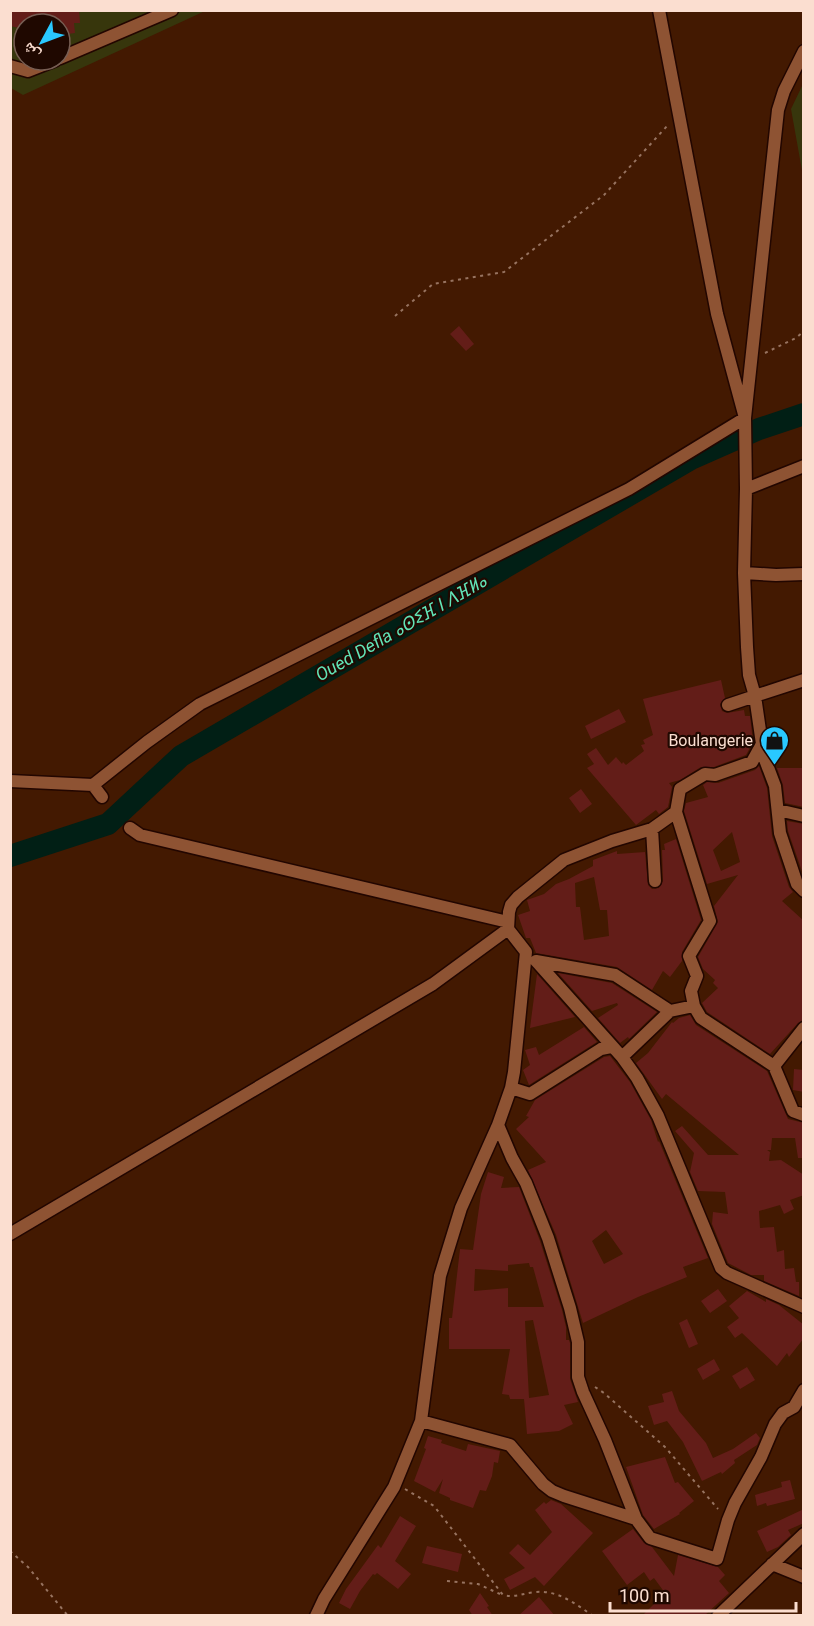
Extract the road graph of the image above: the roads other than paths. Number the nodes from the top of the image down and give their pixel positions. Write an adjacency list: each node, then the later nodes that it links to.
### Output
1 (172, 10): 4 (street)
2 (659, 10): 6 (street)
3 (804, 51): 5 (street)
4 (72, 53)
5 (752, 359): 6 (street); 7 (street)
6 (731, 364): 7 (street)
7 (745, 418): 9 (street); 17 (street)
8 (804, 466): 9 (street)
9 (746, 485): 10 (street)
10 (744, 573): 11 (street); 13 (street)
11 (804, 574)
12 (804, 680): 13 (street)
13 (755, 696): 14 (street); 15 (street)
14 (728, 705)
15 (761, 749): 19 (street); 20 (street)
16 (10, 781): 17 (street)
17 (93, 785): 18 (street)
18 (102, 797)
19 (778, 810): 21 (street); 25 (street)
20 (676, 812): 23 (street); 29 (street)
21 (802, 815)
22 (130, 828): 26 (street)
23 (652, 829): 24 (street); 26 (street)
24 (655, 881)
25 (804, 891)
26 (508, 925): 27 (street); 38 (street)
27 (526, 952): 28 (street); 35 (street)
28 (537, 962): 30 (street); 32 (street)
29 (694, 1006): 30 (street); 34 (street)
30 (670, 1011): 33 (street)
31 (804, 1028): 34 (street)
32 (611, 1047): 33 (street); 35 (street)
33 (622, 1057): 39 (street)
34 (774, 1066): 36 (street)
35 (511, 1088): 37 (street)
36 (804, 1115)
37 (498, 1125): 41 (street); 42 (street)
38 (10, 1234)
39 (804, 1307)
40 (804, 1390): 42 (street)
41 (421, 1421): 42 (street); 46 (street)
42 (636, 1519)
43 (804, 1533): 44 (street)
44 (772, 1564): 45 (street); 47 (street)
45 (804, 1576)
46 (316, 1616)
47 (718, 1616)

